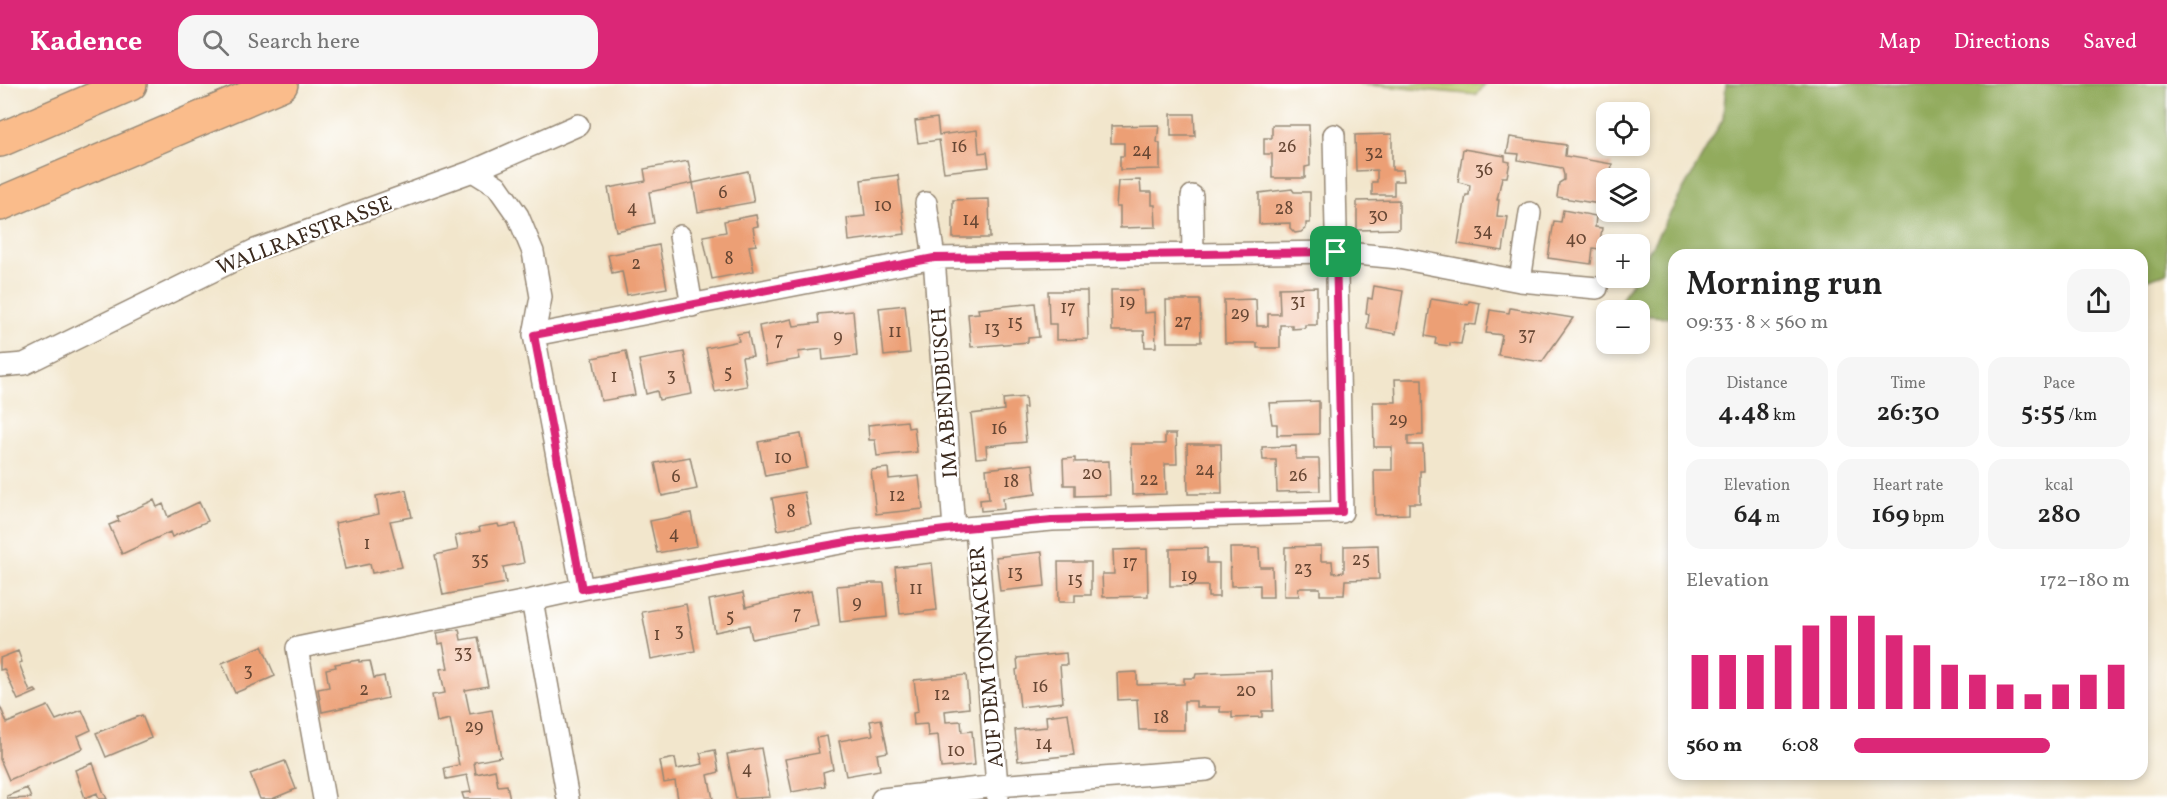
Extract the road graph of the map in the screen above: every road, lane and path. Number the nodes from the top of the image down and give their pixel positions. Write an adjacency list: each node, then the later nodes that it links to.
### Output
1 (130, 84): 5 (highway)
2 (281, 84): 9 (highway)
3 (578, 125): 6 (street, WALLRAFSTRASSE)
4 (1334, 135): 12 (street)
5 (0, 140)
6 (473, 171): 18 (street); 19 (street, WALLRAFSTRASSE)
7 (1192, 196): 13 (street)
8 (926, 202): 14 (street, IM ABENDBUSCH)
9 (0, 204)
10 (1530, 213): 15 (street)
11 (680, 236): 17 (street)
12 (1336, 252): 13 (street); 15 (street); 20 (street)
13 (1193, 254): 14 (street)
14 (934, 258): 17 (street); 21 (street, IM ABENDBUSCH)
15 (1520, 281): 16 (street)
16 (1596, 288)
17 (692, 306): 18 (street)
18 (534, 335): 22 (street)
19 (0, 366)
20 (976, 528): 21 (street); 25 (street, AUF DEM TONNACKER)
21 (954, 529): 22 (street)
22 (582, 589): 23 (street)
23 (532, 600): 26 (street); 27 (street)
24 (1207, 770): 25 (street, AUF DEM TONNACKER)
25 (998, 793): 28 (street, AUF DEM TONNACKER)
26 (324, 799)
27 (568, 799)
28 (882, 799)

